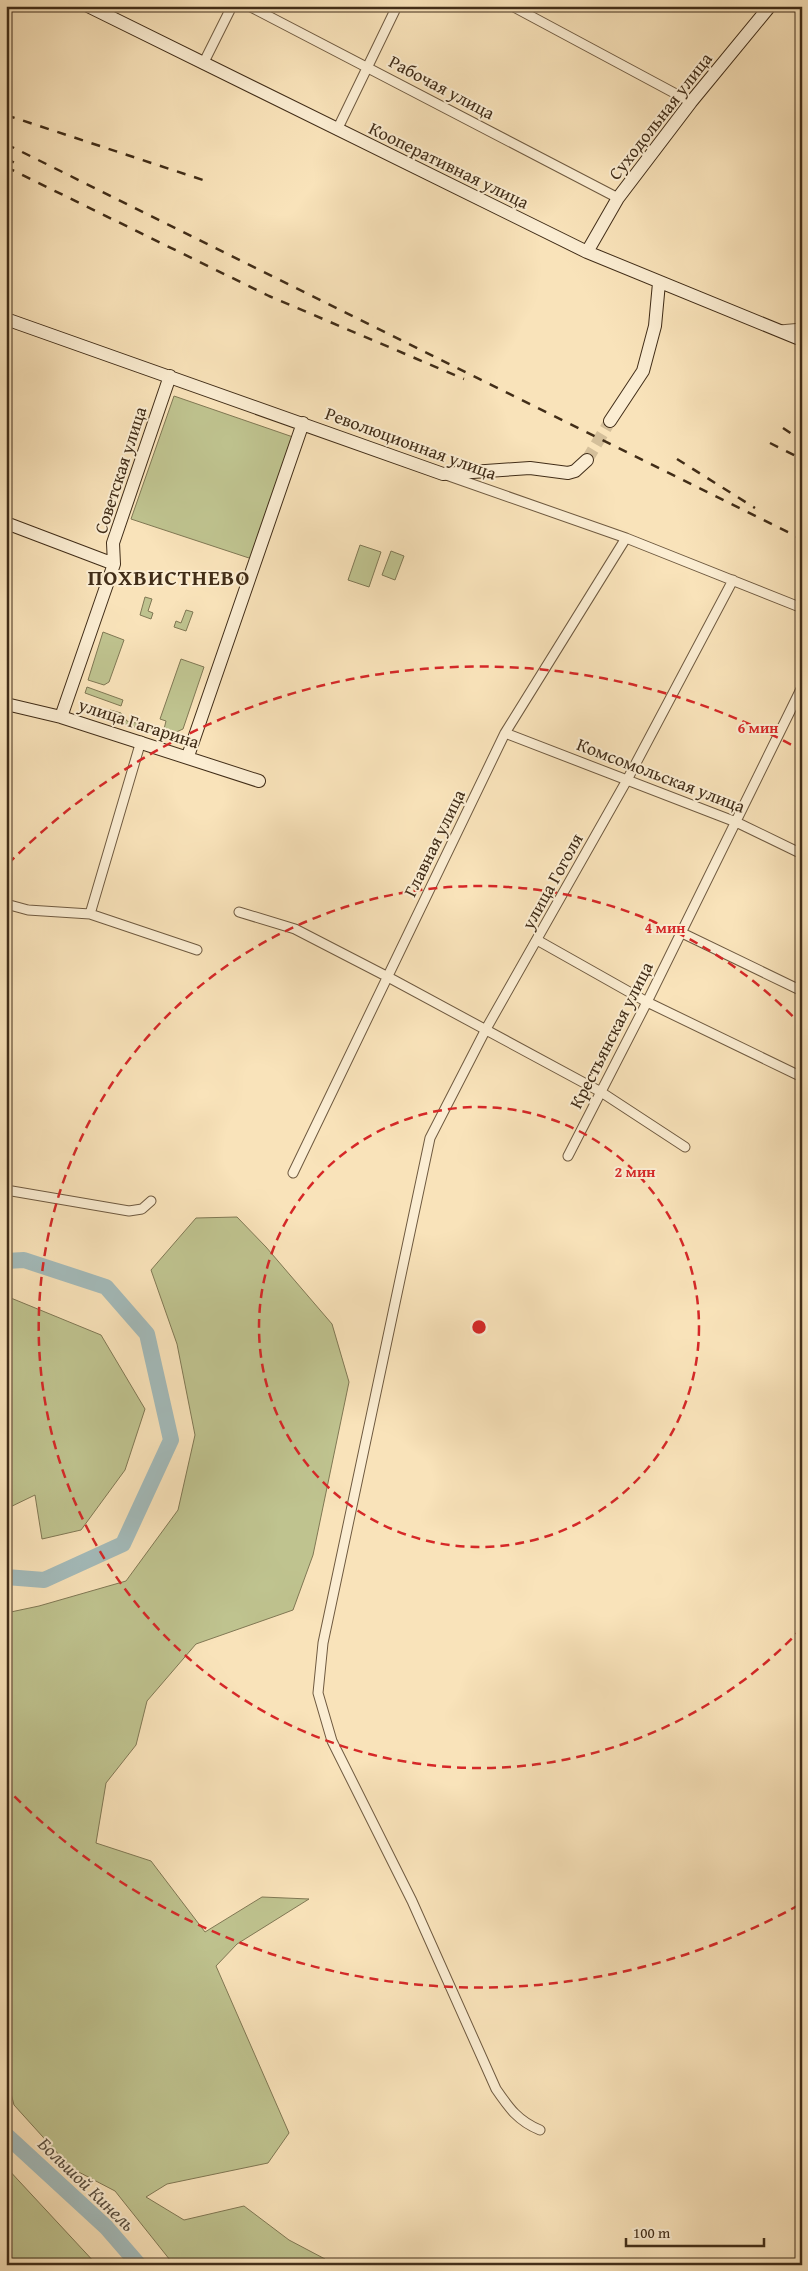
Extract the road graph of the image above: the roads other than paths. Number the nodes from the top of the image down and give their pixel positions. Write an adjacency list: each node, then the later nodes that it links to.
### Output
1 (88, 6): 7 (street, Кооперативная улица)
2 (232, 6): 7 (street)
3 (249, 6): 8 (street, Рабочая улица)
4 (397, 6): 8 (street)
5 (512, 6): 9 (street)
6 (770, 6): 9 (street, Суходольная улица)
7 (203, 64): 10 (street, Кооперативная улица)
8 (368, 67): 10 (street); 11 (street, Рабочая улица)
9 (691, 102): 11 (street, Суходольная улица)
10 (337, 130): 12 (street, Кооперативная улица)
11 (618, 198): 12 (street, Суходольная улица)
12 (587, 252): 13 (street, Кооперативная улица)
13 (659, 283): 16 (street, Кооперативная улица); 19 (street)
14 (6, 319): 18 (street, Революционная улица)
15 (802, 328): 16 (street)
16 (777, 330): 17 (street, Кооперативная улица)
17 (802, 340)
18 (170, 376): 20 (street, Революционная улица); 25 (street, Советская улица)
19 (610, 421)
20 (303, 424): 22 (street, Революционная улица); 33 (street)
21 (587, 460): 22 (street)
22 (443, 474): 24 (street, Революционная улица)
23 (6, 524): 25 (street)
24 (626, 538): 26 (street, Революционная улица); 31 (street, Главная улица)
25 (114, 564): 30 (street, Советская улица)
26 (733, 580): 27 (street, Революционная улица); 34 (street, улица Гоголя)
27 (802, 608)
28 (802, 687): 36 (street, Крестьянская улица)
29 (6, 704): 30 (street, улица Гагарина)
30 (62, 717): 32 (street, улица Гагарина)
31 (505, 733): 34 (street, Комсомольская улица); 44 (street, Главная улица)
32 (141, 741): 33 (street, улица Гагарина); 40 (street)
33 (188, 756): 35 (street, улица Гагарина)
34 (627, 780): 36 (street, Комсомольская улица); 42 (street, улица Гоголя)
35 (259, 781)
36 (736, 822): 37 (street, Комсомольская улица); 41 (street, Крестьянская улица)
37 (802, 854)
38 (6, 904): 40 (street)
39 (239, 912): 44 (street)
40 (90, 914): 43 (street)
41 (680, 932): 45 (street); 46 (street, Крестьянская улица)
42 (537, 940): 46 (street); 47 (street, улица Гоголя)
43 (197, 950)
44 (388, 977): 47 (street); 52 (street, Главная улица)
45 (802, 991)
46 (647, 1002): 48 (street); 49 (street, Крестьянская улица)
47 (486, 1028): 49 (street); 55 (street, улица Гоголя)
48 (802, 1077)
49 (601, 1092): 50 (street); 51 (street, Крестьянская улица)
50 (685, 1148)
51 (568, 1156)
52 (294, 1173)
53 (6, 1190): 54 (street)
54 (151, 1201)
55 (540, 2130)

